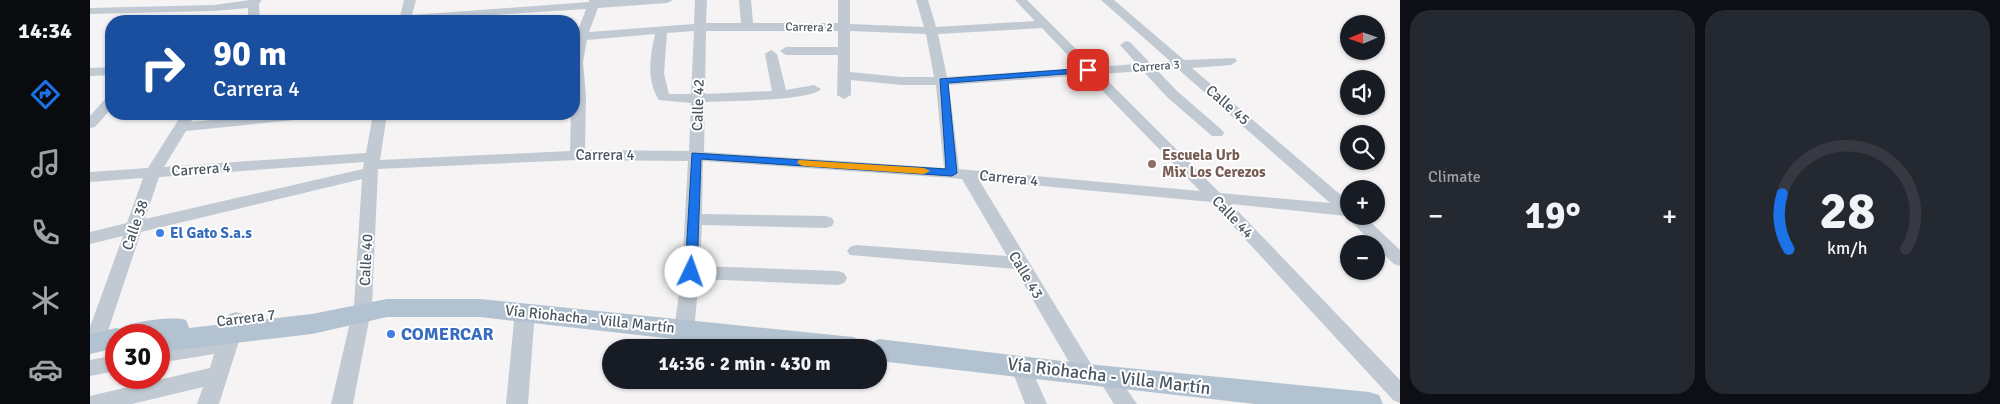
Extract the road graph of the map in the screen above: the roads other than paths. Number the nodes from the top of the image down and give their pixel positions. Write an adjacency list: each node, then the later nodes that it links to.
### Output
1 (410, 0): 15 (street)
2 (667, 0): 18 (street)
3 (701, 0): 21 (street, Calle 42)
4 (745, 0): 20 (street)
5 (844, 0): 22 (street)
6 (922, 0): 24 (street, Calle 43)
7 (1021, 0): 19 (street, Calle 44)
8 (1107, 0): 32 (street, Calle 45)
9 (255, 2): 12 (street); 14 (street)
10 (595, 3): 17 (street); 18 (street); 25 (street)
11 (506, 6): 13 (street); 17 (street)
12 (90, 11)
13 (481, 12): 16 (street)
14 (254, 15)
15 (406, 15)
16 (452, 15)
17 (533, 15)
18 (643, 17): 23 (street, Carrera 2); 26 (street, Carrera 2)
19 (1044, 24): 24 (street, Carrera 2); 34 (street, Calle 44)
20 (747, 26): 21 (street, Carrera 2); 22 (street, Carrera 2)
21 (701, 27): 23 (street, Carrera 2); 42 (street, Calle 42)
22 (843, 27): 24 (street, Carrera 2); 29 (street)
23 (662, 30): 42 (street)
24 (933, 31): 38 (street, Calle 43)
25 (580, 32)
26 (580, 35)
27 (1126, 45): 33 (street)
28 (786, 50): 29 (street)
29 (843, 51): 37 (street)
30 (771, 54): 40 (street)
31 (1231, 61): 32 (street, Carrera 3)
32 (1182, 64): 33 (street, Carrera 3); 56 (street, Calle 45)
33 (1146, 67): 34 (street, Carrera 3); 48 (street)
34 (1088, 70): 38 (street, Carrera 3); 55 (street, Calle 44)
35 (105, 71): 36 (street)
36 (90, 72)
37 (843, 75): 38 (street, Carrera 3); 41 (street)
38 (943, 80): 53 (street, Calle 43)
39 (814, 89): 40 (street)
40 (780, 95): 42 (street)
41 (844, 96)
42 (698, 98): 50 (street, Calle 42)
43 (105, 108): 47 (street)
44 (185, 120): 52 (street, Calle 38)
45 (379, 120): 51 (street, Calle 40)
46 (578, 120): 49 (street)
47 (90, 124)
48 (1218, 133)
49 (577, 155): 50 (street, Carrera 4); 51 (street, Carrera 4)
50 (695, 156): 53 (street, Carrera 4); 58 (street, Calle 42)
51 (371, 165): 52 (street, Carrera 4); 61 (street); 68 (street, Calle 40)
52 (153, 172): 54 (street, Carrera 4); 61 (street, Calle 38)
53 (959, 173): 55 (street, Carrera 4); 65 (street, Calle 43)
54 (90, 177)
55 (1216, 198): 57 (street, Carrera 4); 83 (street, Calle 44)
56 (1340, 203)
57 (1340, 211)
58 (694, 219): 59 (street); 66 (street, Calle 42)
59 (826, 222)
60 (1364, 225): 64 (street, Calle 45)
61 (134, 228): 62 (street); 75 (street, Calle 38)
62 (90, 238)
63 (856, 251): 65 (street)
64 (1400, 260)
65 (1018, 263): 82 (street, Calle 43)
66 (691, 272): 67 (street); 70 (street, Calle 42)
67 (838, 278)
68 (370, 309): 69 (main road, Vía Riohacha - Villa Martín); 71 (main road, Carrera 7); 86 (street, Calle 40)
69 (525, 311): 70 (main road, Vía Riohacha - Villa Martín); 87 (street)
70 (684, 330): 73 (main road, Vía Riohacha - Villa Martín)
71 (232, 332): 72 (main road, Carrera 7); 74 (main road, Carrera 7); 77 (street); 81 (street)
72 (170, 334)
73 (768, 339)
74 (170, 340)
75 (101, 346)
76 (887, 351): 79 (main road, Vía Riohacha - Villa Martín)
77 (170, 352)
78 (105, 365): 80 (street)
79 (1020, 365): 82 (main road, Vía Riohacha - Villa Martín); 88 (street)
80 (90, 368)
81 (217, 375): 84 (street); 85 (street)
82 (1097, 376): 89 (street, Calle 43); 90 (main road, Vía Riohacha - Villa Martín)
83 (1400, 394)
84 (94, 404)
85 (208, 404)
86 (342, 404)
87 (517, 404)
88 (1036, 404)
89 (1126, 404)
90 (1369, 404)

